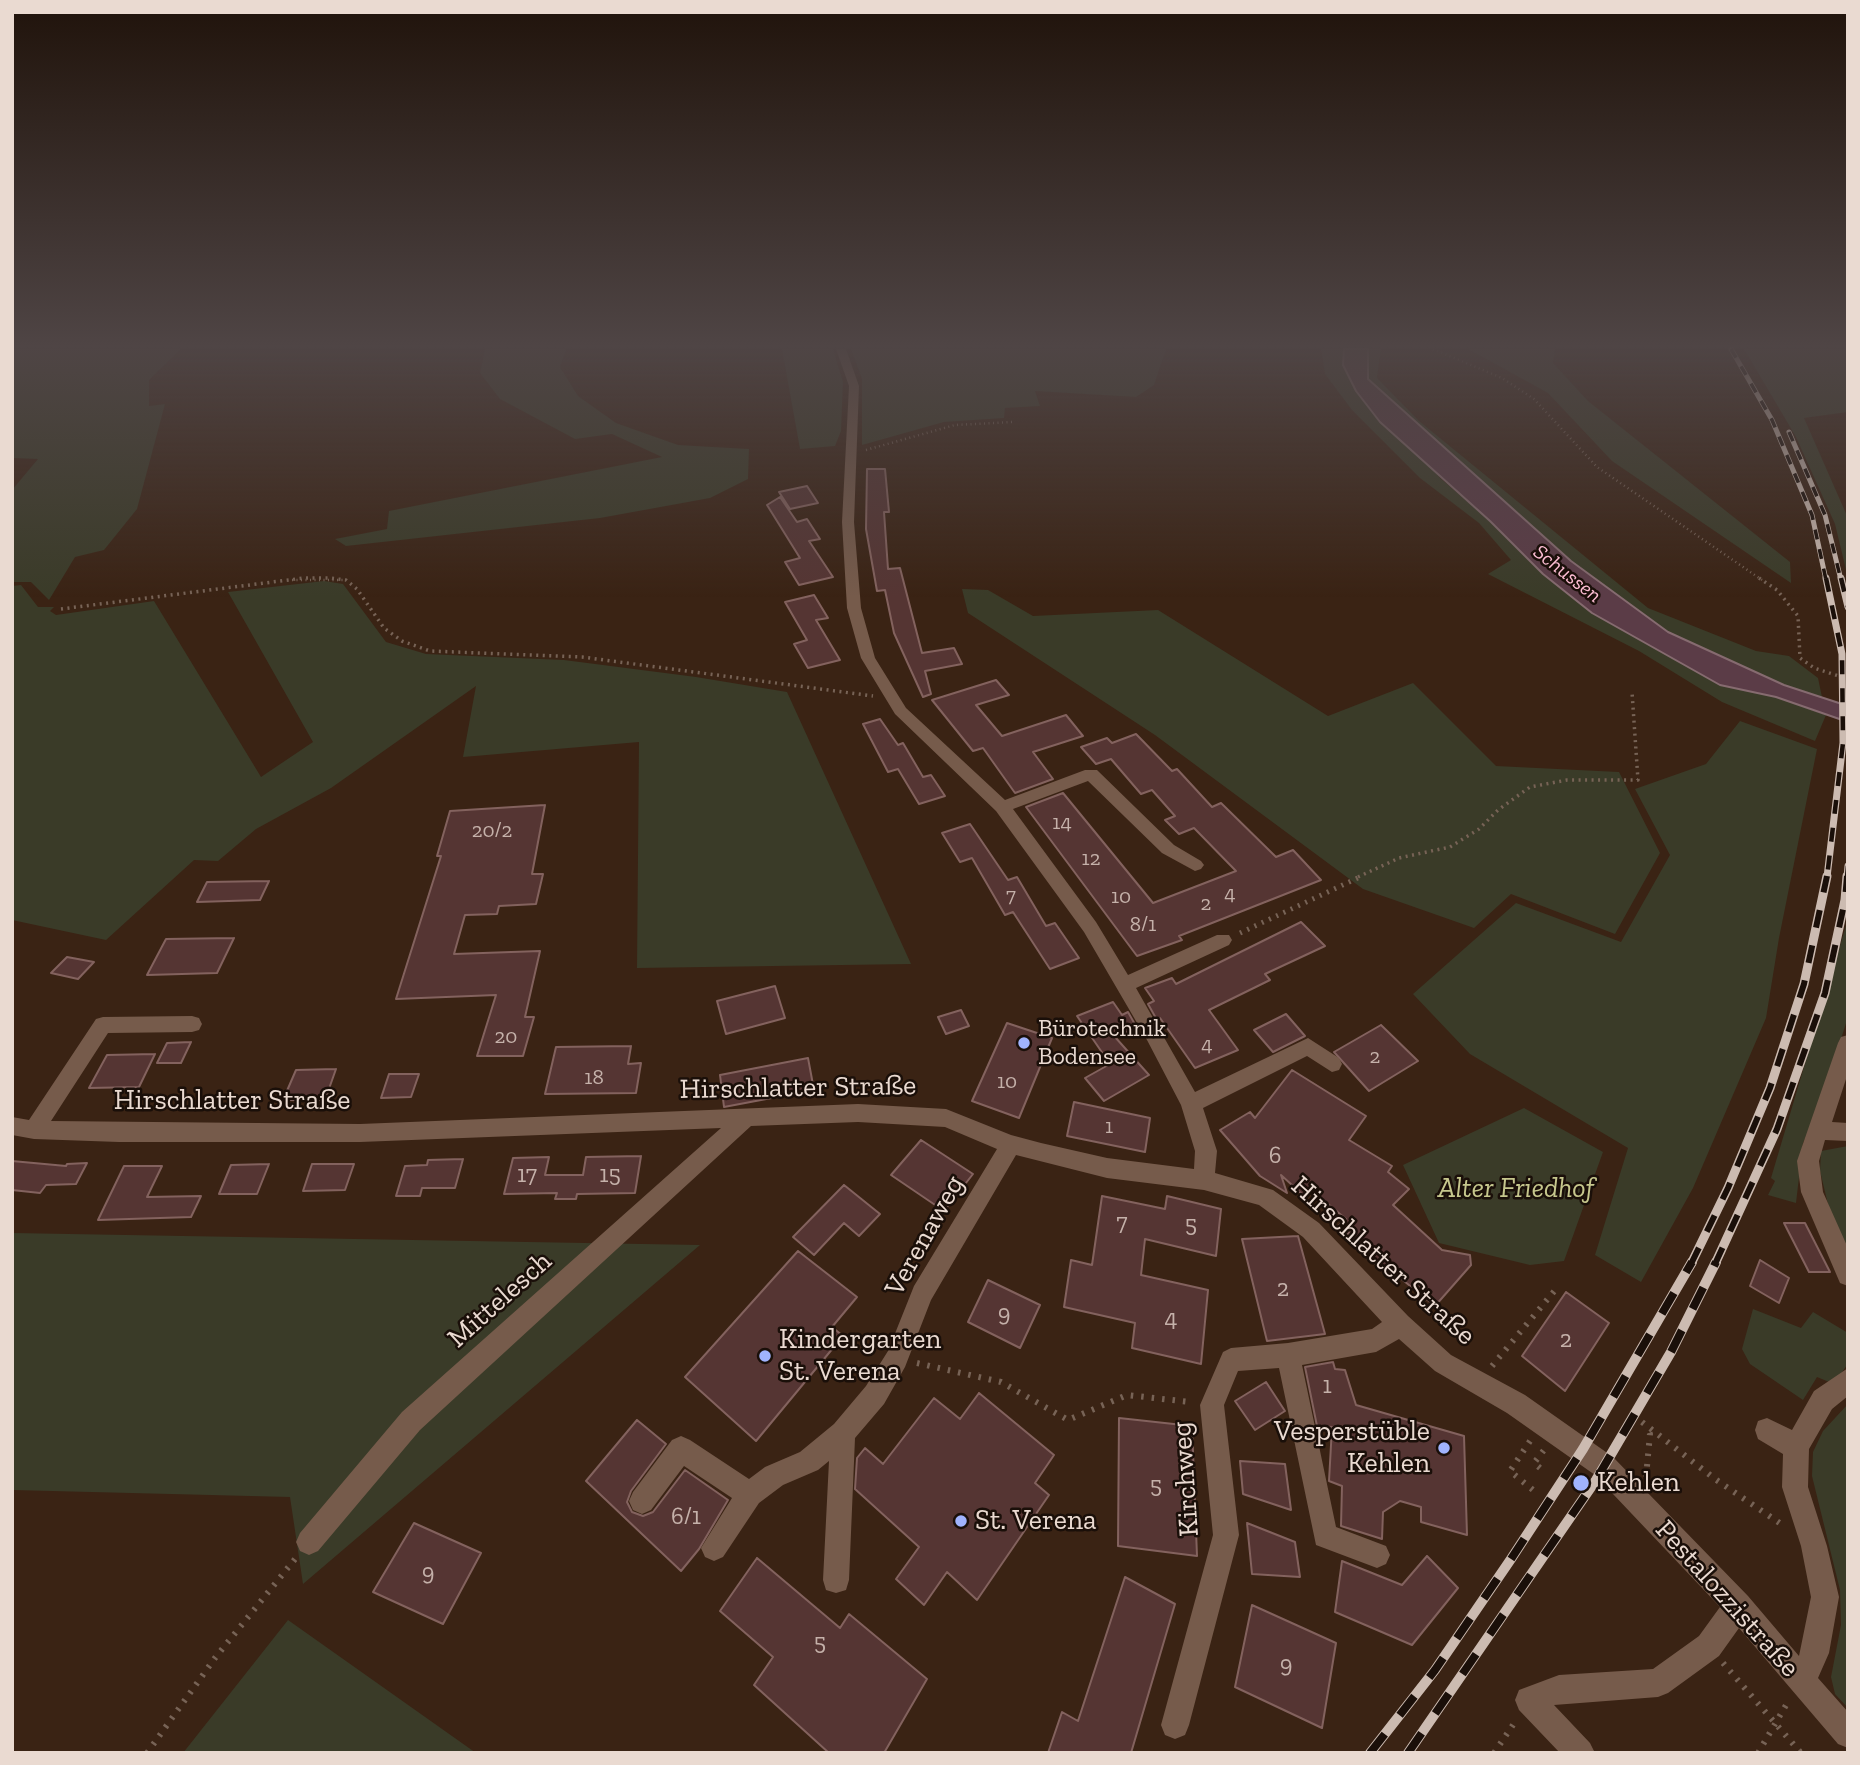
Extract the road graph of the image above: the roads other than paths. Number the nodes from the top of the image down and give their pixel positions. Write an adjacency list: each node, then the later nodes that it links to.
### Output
1 (853, 431): 2 (street)
2 (1002, 807): 3 (street); 5 (street)
3 (1195, 865)
4 (1223, 940): 5 (street)
5 (1125, 985): 9 (street)
6 (192, 1024): 12 (street)
7 (1848, 1043): 13 (street)
8 (1332, 1064): 9 (street)
9 (1192, 1104): 16 (street)
10 (747, 1117): 12 (street, Hirschlatter Straße); 15 (street, Hirschlatter Straße); 27 (street, Mittelesch)
11 (12, 1126): 12 (street, Hirschlatter Straße)
12 (34, 1130)
13 (1818, 1131): 14 (street); 17 (street)
14 (1848, 1132)
15 (1009, 1144): 16 (street, Hirschlatter Straße); 22 (street, Verenaweg)
16 (1204, 1180): 18 (street, Hirschlatter Straße)
17 (1848, 1275)
18 (1400, 1324): 19 (street, Kirchweg); 24 (street, Hirschlatter Straße)
19 (1287, 1355): 29 (street); 33 (street, Kirchweg)
20 (1848, 1380): 23 (street)
21 (1767, 1430): 23 (street)
22 (843, 1433): 25 (street, Verenaweg); 30 (street)
23 (1796, 1447): 32 (street)
24 (1604, 1466): 31 (street, Pestalozzistraße)
25 (750, 1494): 26 (street); 28 (street)
26 (642, 1501)
27 (309, 1542)
28 (714, 1548)
29 (1377, 1555)
30 (836, 1580)
31 (1738, 1606): 32 (street, Pestalozzistraße); 35 (street)
32 (1802, 1681): 34 (street, Pestalozzistraße)
33 (1175, 1725)
34 (1848, 1734)
35 (1580, 1753)

